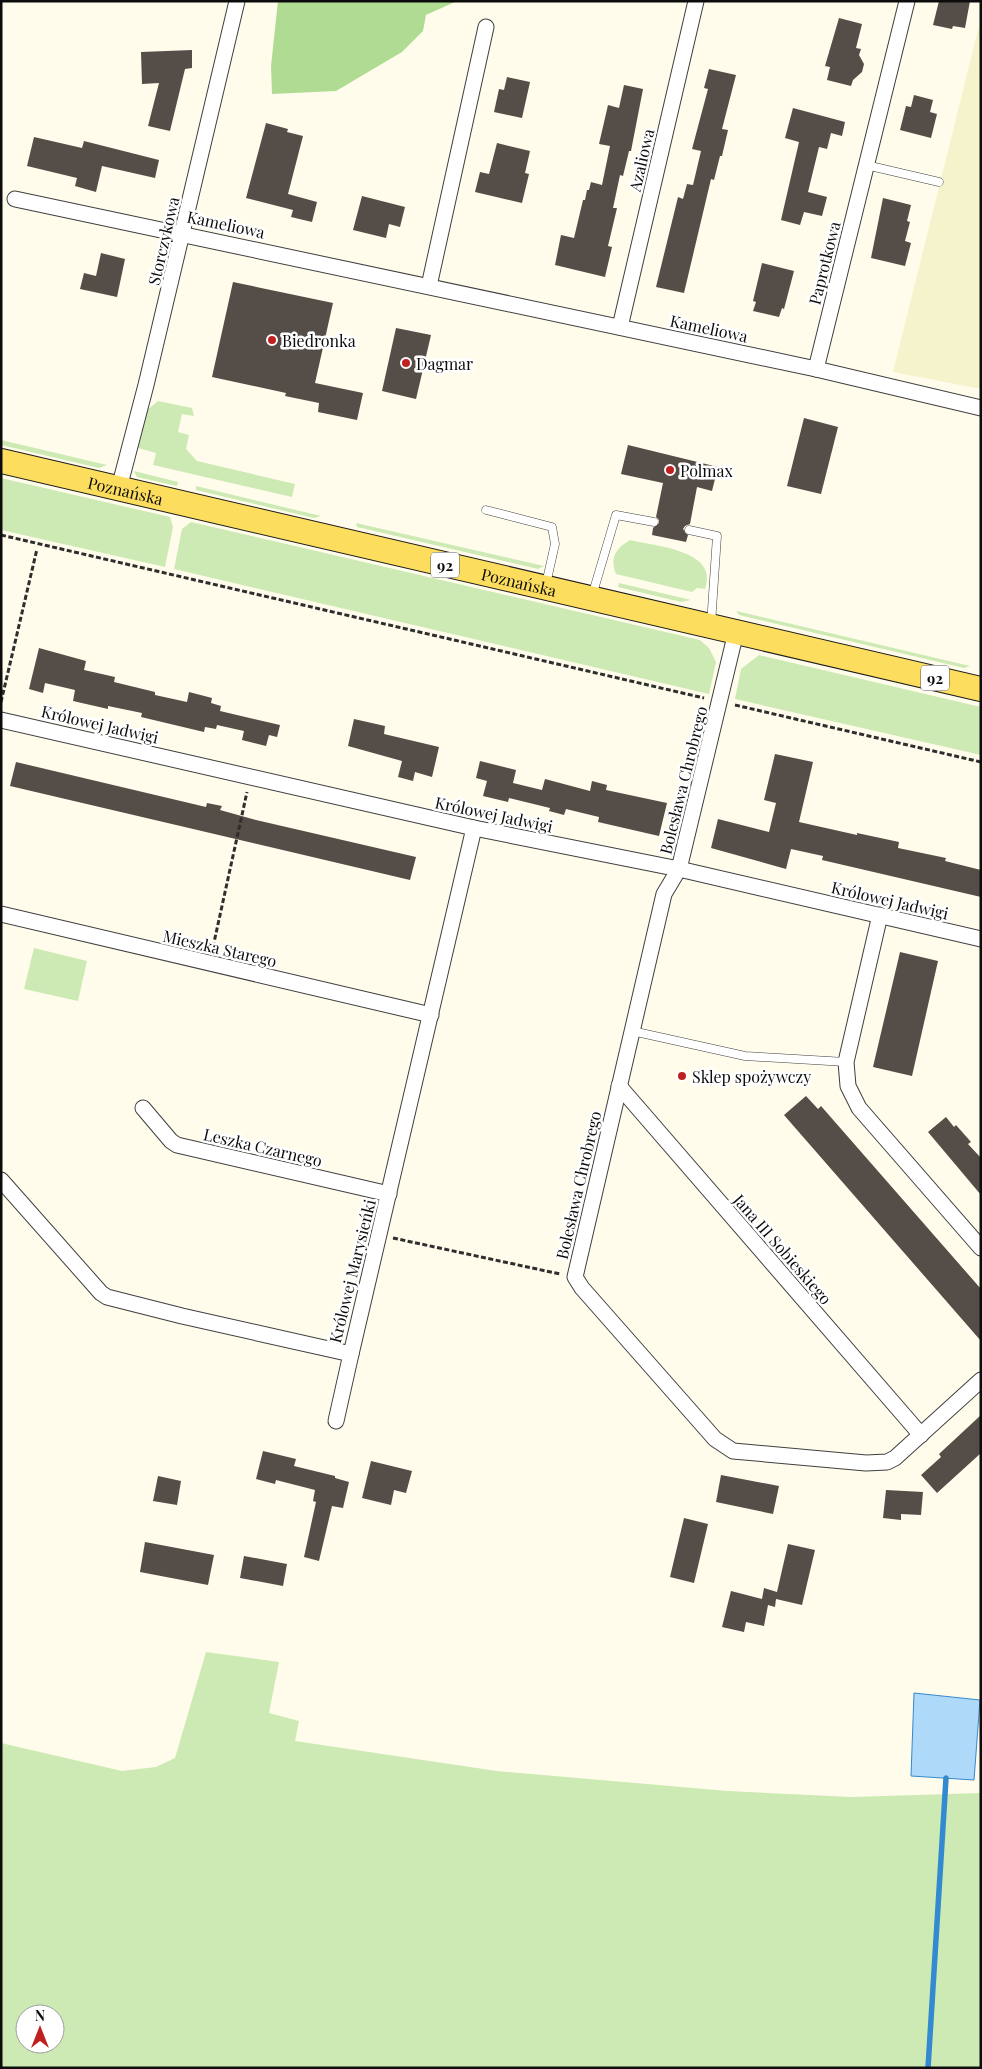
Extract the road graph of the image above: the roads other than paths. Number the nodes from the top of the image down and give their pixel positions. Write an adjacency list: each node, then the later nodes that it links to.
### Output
1 (237, 1): 8 (street, Storczykowa)
2 (696, 1): 10 (street, Azaliowa)
3 (907, 1): 5 (street, Paprotkowa)
4 (486, 27): 9 (street)
5 (866, 165): 6 (lane); 11 (street, Paprotkowa)
6 (939, 182)
7 (16, 199): 8 (street, Kameliowa)
8 (183, 233): 9 (street, Kameliowa); 14 (street, Storczykowa)
9 (429, 286): 10 (street, Kameliowa)
10 (620, 327): 11 (street, Kameliowa)
11 (816, 369): 12 (street, Kameliowa)
12 (981, 408)
13 (1, 461): 14 (main road, Poznańska / 92)
14 (119, 488): 18 (main road, Poznańska / 92)
15 (486, 510): 18 (lane)
16 (654, 522): 19 (lane)
17 (689, 530): 20 (lane)
18 (544, 588): 19 (main road, Poznańska / 92)
19 (591, 599): 20 (main road, Poznańska / 92)
20 (710, 626): 21 (main road, Poznańska / 92)
21 (736, 632): 22 (main road, Poznańska / 92); 25 (street, Bolesława Chrobrego)
22 (981, 689)
23 (1, 720): 24 (street, Królowej Jadwigi)
24 (474, 828): 25 (street, Królowej Jadwigi); 29 (street, Królowej Marysieńki)
25 (679, 869): 27 (street, Królowej Jadwigi); 30 (street, Bolesława Chrobrego)
26 (1, 914): 29 (street, Mieszka Starego)
27 (880, 915): 28 (street, Królowej Jadwigi); 31 (street)
28 (981, 939)
29 (431, 1015): 35 (street, Królowej Marysieńki)
30 (632, 1030): 31 (lane); 32 (street, Bolesława Chrobrego)
31 (846, 1062): 36 (street)
32 (619, 1086): 40 (street, Jana III Sobieskiego); 40 (street, Bolesława Chrobrego)
33 (142, 1108): 35 (street, Leszka Czarnego)
34 (1, 1180): 37 (street, Królowej Marysieńki)
35 (389, 1194): 37 (street, Królowej Marysieńki)
36 (981, 1248)
37 (351, 1354): 39 (street)
38 (981, 1380): 40 (street, Bolesława Chrobrego)
39 (336, 1421)
40 (921, 1435)

